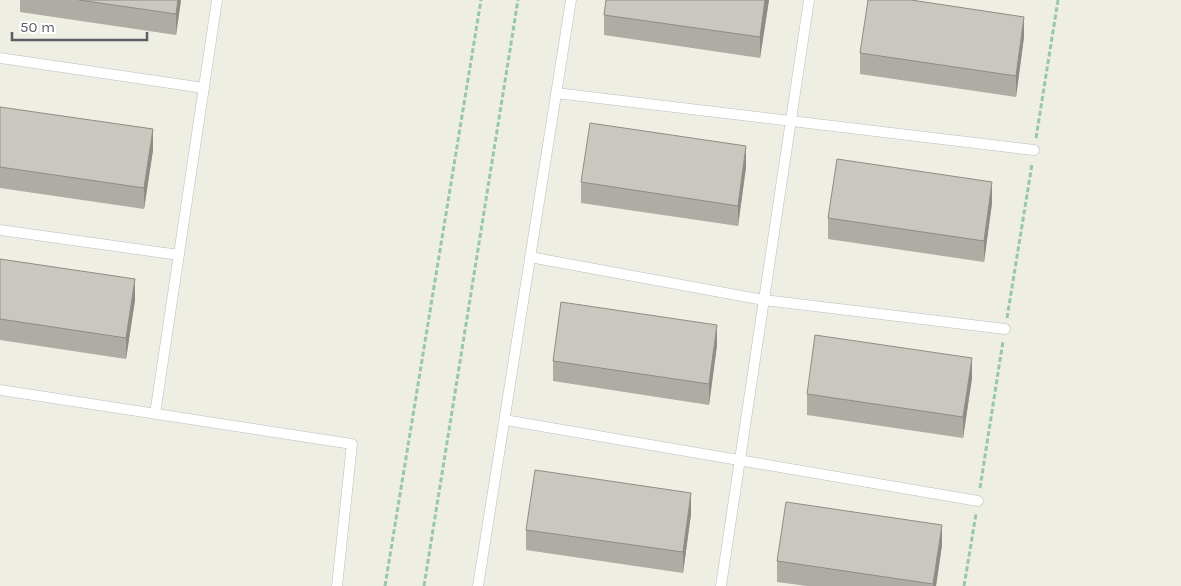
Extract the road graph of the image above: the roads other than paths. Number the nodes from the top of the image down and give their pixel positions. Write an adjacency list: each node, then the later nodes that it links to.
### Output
1 (217, 0): 5 (lane)
2 (571, 0): 6 (lane)
3 (809, 0): 7 (lane)
4 (0, 58): 5 (lane)
5 (204, 88): 10 (lane)
6 (556, 93): 7 (lane); 11 (lane)
7 (791, 121): 8 (lane); 12 (lane)
8 (1034, 150)
9 (0, 230): 10 (lane)
10 (179, 256): 15 (lane)
11 (530, 257): 12 (lane); 16 (lane)
12 (764, 300): 13 (lane); 17 (lane)
13 (1005, 329)
14 (0, 390): 15 (lane)
15 (155, 414): 19 (lane)
16 (505, 420): 17 (lane); 20 (lane)
17 (740, 460): 18 (lane); 21 (lane)
18 (978, 501)
19 (338, 586)
20 (478, 586)
21 (722, 586)

